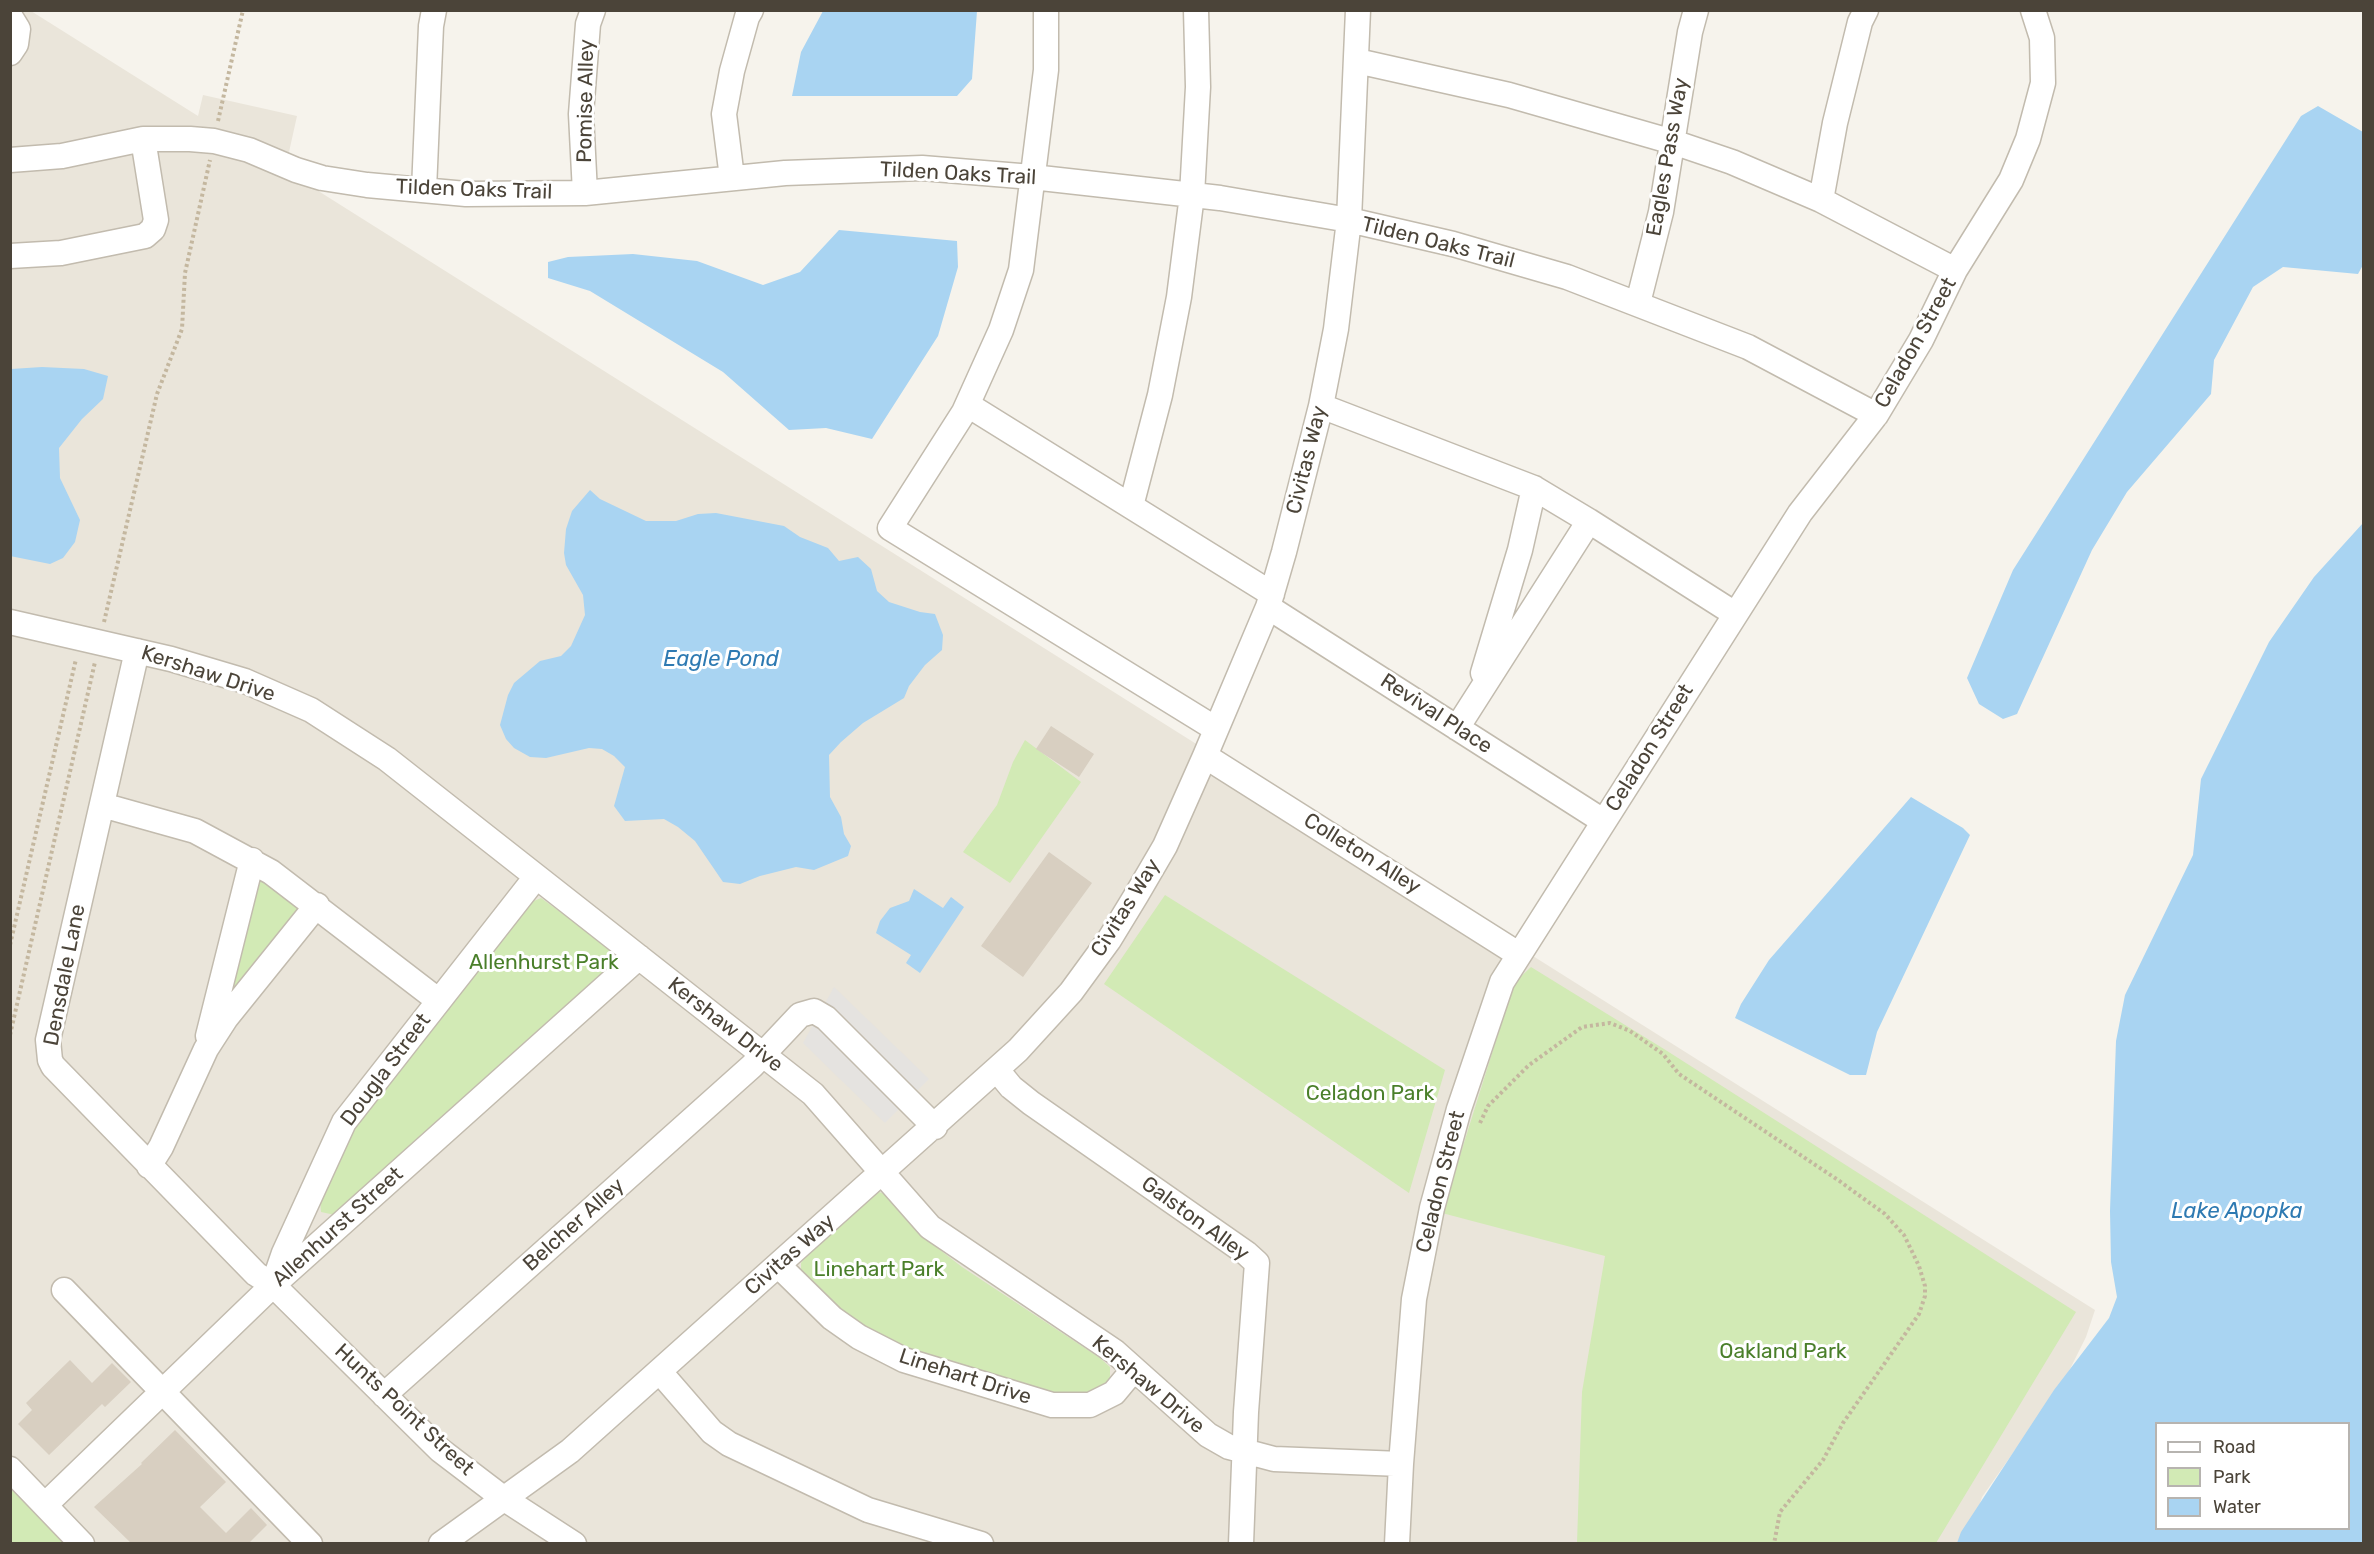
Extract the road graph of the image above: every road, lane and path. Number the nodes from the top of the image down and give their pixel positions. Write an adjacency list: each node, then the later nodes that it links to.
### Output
1 (243, 10): 15 (path)
2 (434, 10): 20 (street)
3 (593, 10): 21 (street, Pomise Alley)
4 (751, 10): 19 (street)
5 (1046, 10): 18 (street)
6 (1196, 10): 22 (street)
7 (1358, 10): 13 (street, Civitas Way)
8 (1696, 10): 16 (street, Eagles Pass Way)
9 (1866, 10): 23 (street)
10 (2033, 10): 26 (street, Celadon Street)
11 (10, 16): 12 (street)
12 (10, 53)
13 (1357, 61): 16 (street); 24 (street, Civitas Way)
14 (143, 139): 15 (street, Tilden Oaks Trail); 17 (street, Tilden Oaks Trail); 25 (street)
15 (214, 141): 20 (street, Tilden Oaks Trail); 37 (path)
16 (1673, 142): 23 (street); 27 (street, Eagles Pass Way)
17 (10, 160)
18 (1032, 177): 19 (street, Tilden Oaks Trail); 22 (street, Tilden Oaks Trail); 28 (street)
19 (732, 178): 21 (street, Tilden Oaks Trail)
20 (424, 190): 21 (street, Tilden Oaks Trail)
21 (585, 193)
22 (1192, 195): 24 (street, Tilden Oaks Trail); 32 (street)
23 (1821, 200): 26 (street)
24 (1349, 220): 27 (street, Tilden Oaks Trail); 29 (street, Civitas Way)
25 (10, 256)
26 (1955, 270): 30 (street, Celadon Street)
27 (1638, 303): 30 (street, Tilden Oaks Trail)
28 (968, 405): 32 (street, Revival Place); 42 (street)
29 (1321, 406): 31 (street); 34 (street, Civitas Way)
30 (1876, 416): 35 (street, Celadon Street)
31 (1534, 488): 33 (street); 40 (street)
32 (1131, 506): 34 (street, Revival Place)
33 (1589, 521): 35 (street); 40 (street)
34 (1270, 601): 41 (street, Revival Place); 42 (street, Civitas Way)
35 (1735, 614): 45 (street, Celadon Street)
36 (10, 622): 37 (street, Kershaw Drive)
37 (100, 642): 38 (street, Kershaw Drive); 53 (path)
38 (137, 651): 44 (street, Densdale Lane); 47 (street, Kershaw Drive)
39 (76, 659): 49 (path)
40 (1483, 687): 41 (street)
41 (1457, 728): 45 (street, Revival Place)
42 (1216, 729): 43 (street, Civitas Way)
43 (1205, 756): 50 (street, Colleton Alley); 56 (street, Civitas Way)
44 (102, 805): 46 (street); 59 (street, Densdale Lane)
45 (1603, 821): 50 (street, Celadon Street)
46 (252, 860): 48 (street); 54 (street)
47 (536, 877): 51 (street, Kershaw Drive); 52 (street, Dougla Street)
48 (316, 905): 52 (street); 54 (street)
49 (10, 945)
50 (1518, 954): 69 (street, Celadon Street)
51 (639, 957): 55 (street, Kershaw Drive); 62 (street, Allenhurst Street)
52 (439, 1001): 62 (street, Dougla Street)
53 (10, 1035)
54 (206, 1049): 59 (street)
55 (763, 1054): 57 (street, Belcher Alley); 60 (street, Kershaw Drive); 67 (street, Belcher Alley)
56 (997, 1070): 57 (street, Civitas Way); 68 (street, Galston Alley)
57 (935, 1127): 60 (street, Civitas Way)
58 (1476, 1132): 80 (path)
59 (149, 1166): 62 (street, Densdale Lane)
60 (882, 1173): 61 (street, Civitas Way); 64 (street, Kershaw Drive)
61 (778, 1265): 64 (street, Linehart Drive); 65 (street, Civitas Way)
62 (273, 1284): 66 (street, Allenhurst Street); 67 (street, Hunts Point Street)
63 (64, 1290): 66 (street)
64 (1134, 1370): 68 (street, Kershaw Drive)
65 (660, 1372): 71 (street, Civitas Way); 77 (street)
66 (162, 1391): 72 (street, Allenhurst Street); 74 (street)
67 (384, 1395): 71 (street, Hunts Point Street)
68 (1245, 1453): 69 (street, Kershaw Drive); 78 (street, Galston Alley)
69 (1401, 1464): 79 (street, Celadon Street)
70 (10, 1470): 72 (street)
71 (503, 1498): 75 (street, Civitas Way); 76 (street, Hunts Point Street)
72 (45, 1505): 73 (street)
73 (82, 1544)
74 (310, 1544)
75 (441, 1544)
76 (574, 1544)
77 (981, 1544)
78 (1241, 1544)
79 (1397, 1544)
80 (1774, 1544)

